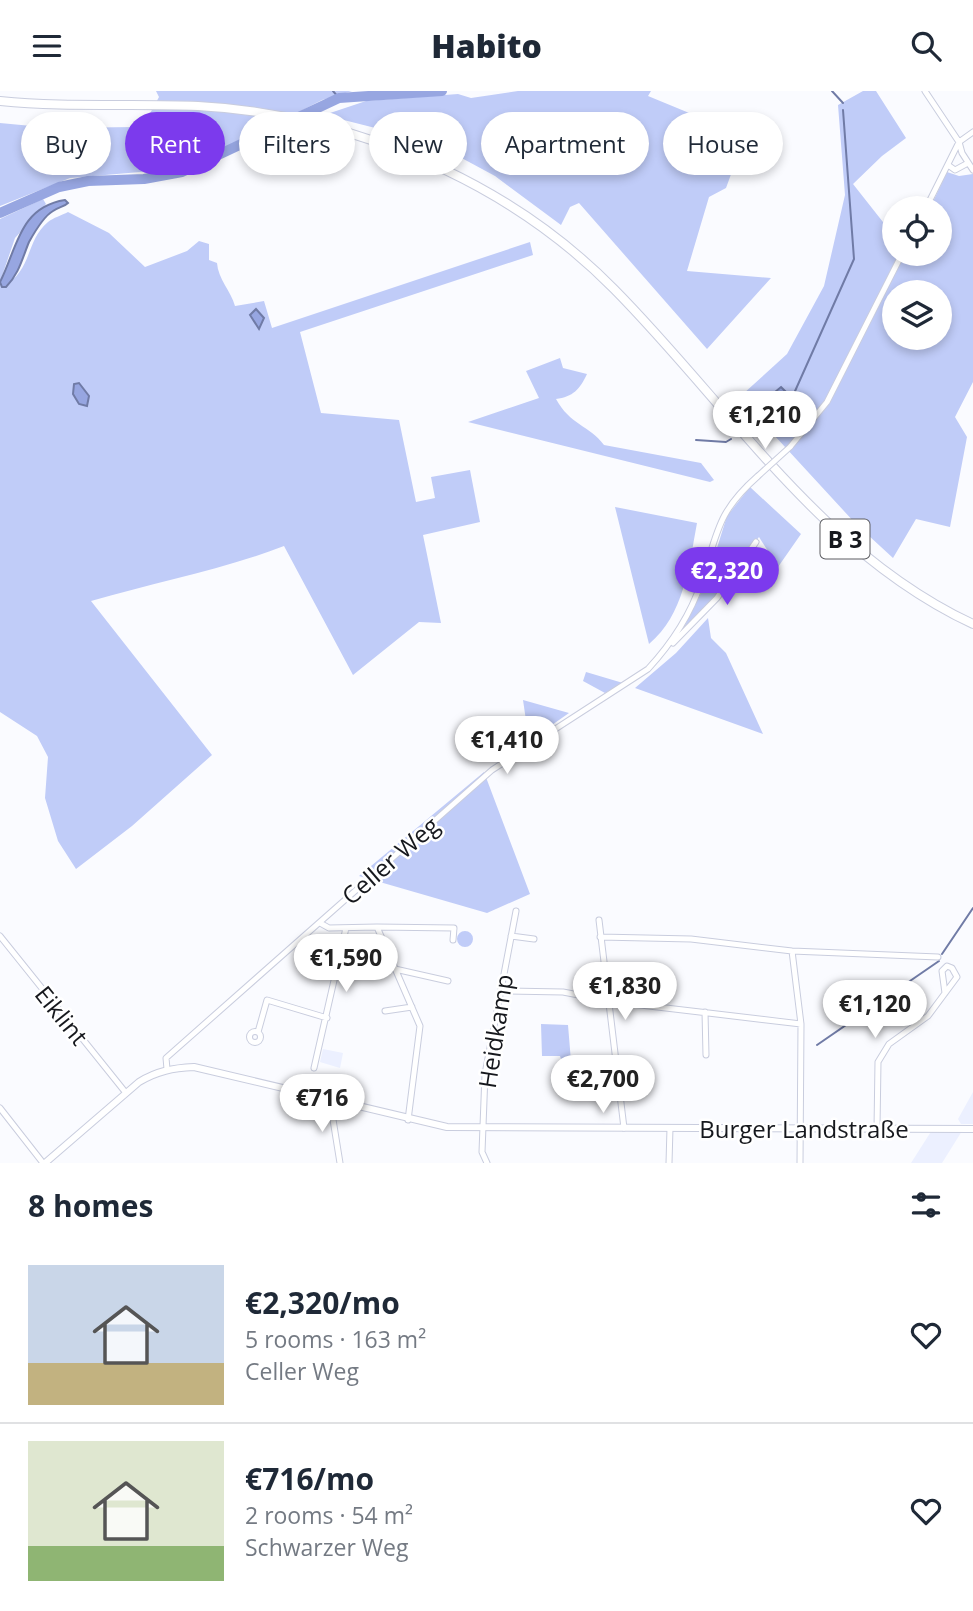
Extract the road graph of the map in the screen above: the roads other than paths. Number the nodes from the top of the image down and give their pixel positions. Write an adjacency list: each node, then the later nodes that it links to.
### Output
1 (925, 91): 4 (street)
2 (0, 101): 11 (highway, B 3)
3 (973, 132): 4 (street)
4 (959, 142): 5 (street); 6 (street)
5 (968, 163): 6 (street); 7 (street)
6 (948, 165): 8 (street)
7 (973, 170)
8 (932, 196)
9 (896, 266): 12 (street, Celler Weg, bridge)
10 (756, 542): 12 (street, Celler Weg)
11 (973, 624)
12 (668, 647): 15 (street, Celler Weg)
13 (516, 911): 19 (street, Heidkamp)
14 (599, 920): 20 (street)
15 (320, 923): 17 (street); 38 (street, Celler Weg)
16 (377, 927): 17 (street); 22 (street); 25 (street)
17 (346, 928): 33 (street)
18 (0, 936): 39 (street, Eiklint)
19 (511, 936): 21 (street); 27 (street, Heidkamp)
20 (600, 937): 23 (street); 29 (street)
21 (534, 939)
22 (453, 940)
23 (792, 951): 24 (street); 34 (street)
24 (937, 957)
25 (396, 969): 26 (street); 30 (street)
26 (448, 981)
27 (501, 991): 29 (street); 43 (street, Heidkamp)
28 (945, 993): 47 (street)
29 (609, 999): 32 (street); 44 (street)
30 (412, 1007): 31 (street); 42 (street)
31 (385, 1011)
32 (705, 1012): 34 (street); 36 (street)
33 (327, 1018): 35 (street); 37 (street)
34 (801, 1024): 46 (street)
35 (258, 1032)
36 (706, 1055)
37 (314, 1068)
38 (167, 1069): 39 (street, Burger Landstraße); 40 (street, Burger Landstraße)
39 (126, 1093): 49 (street, Burger Landstraße)
40 (330, 1101): 42 (street, Burger Landstraße); 50 (street)
41 (0, 1108): 49 (street)
42 (408, 1120): 43 (street, Burger Landstraße)
43 (483, 1128): 44 (street, Burger Landstraße); 51 (street, Heidkamp)
44 (624, 1128): 45 (street, Burger Landstraße)
45 (670, 1128): 46 (street, Burger Landstraße); 52 (street)
46 (803, 1128): 47 (street, Burger Landstraße); 53 (street)
47 (877, 1128): 48 (street, Burger Landstraße)
48 (973, 1129)
49 (44, 1163)
50 (340, 1163)
51 (487, 1163)
52 (669, 1163)
53 (800, 1163)

